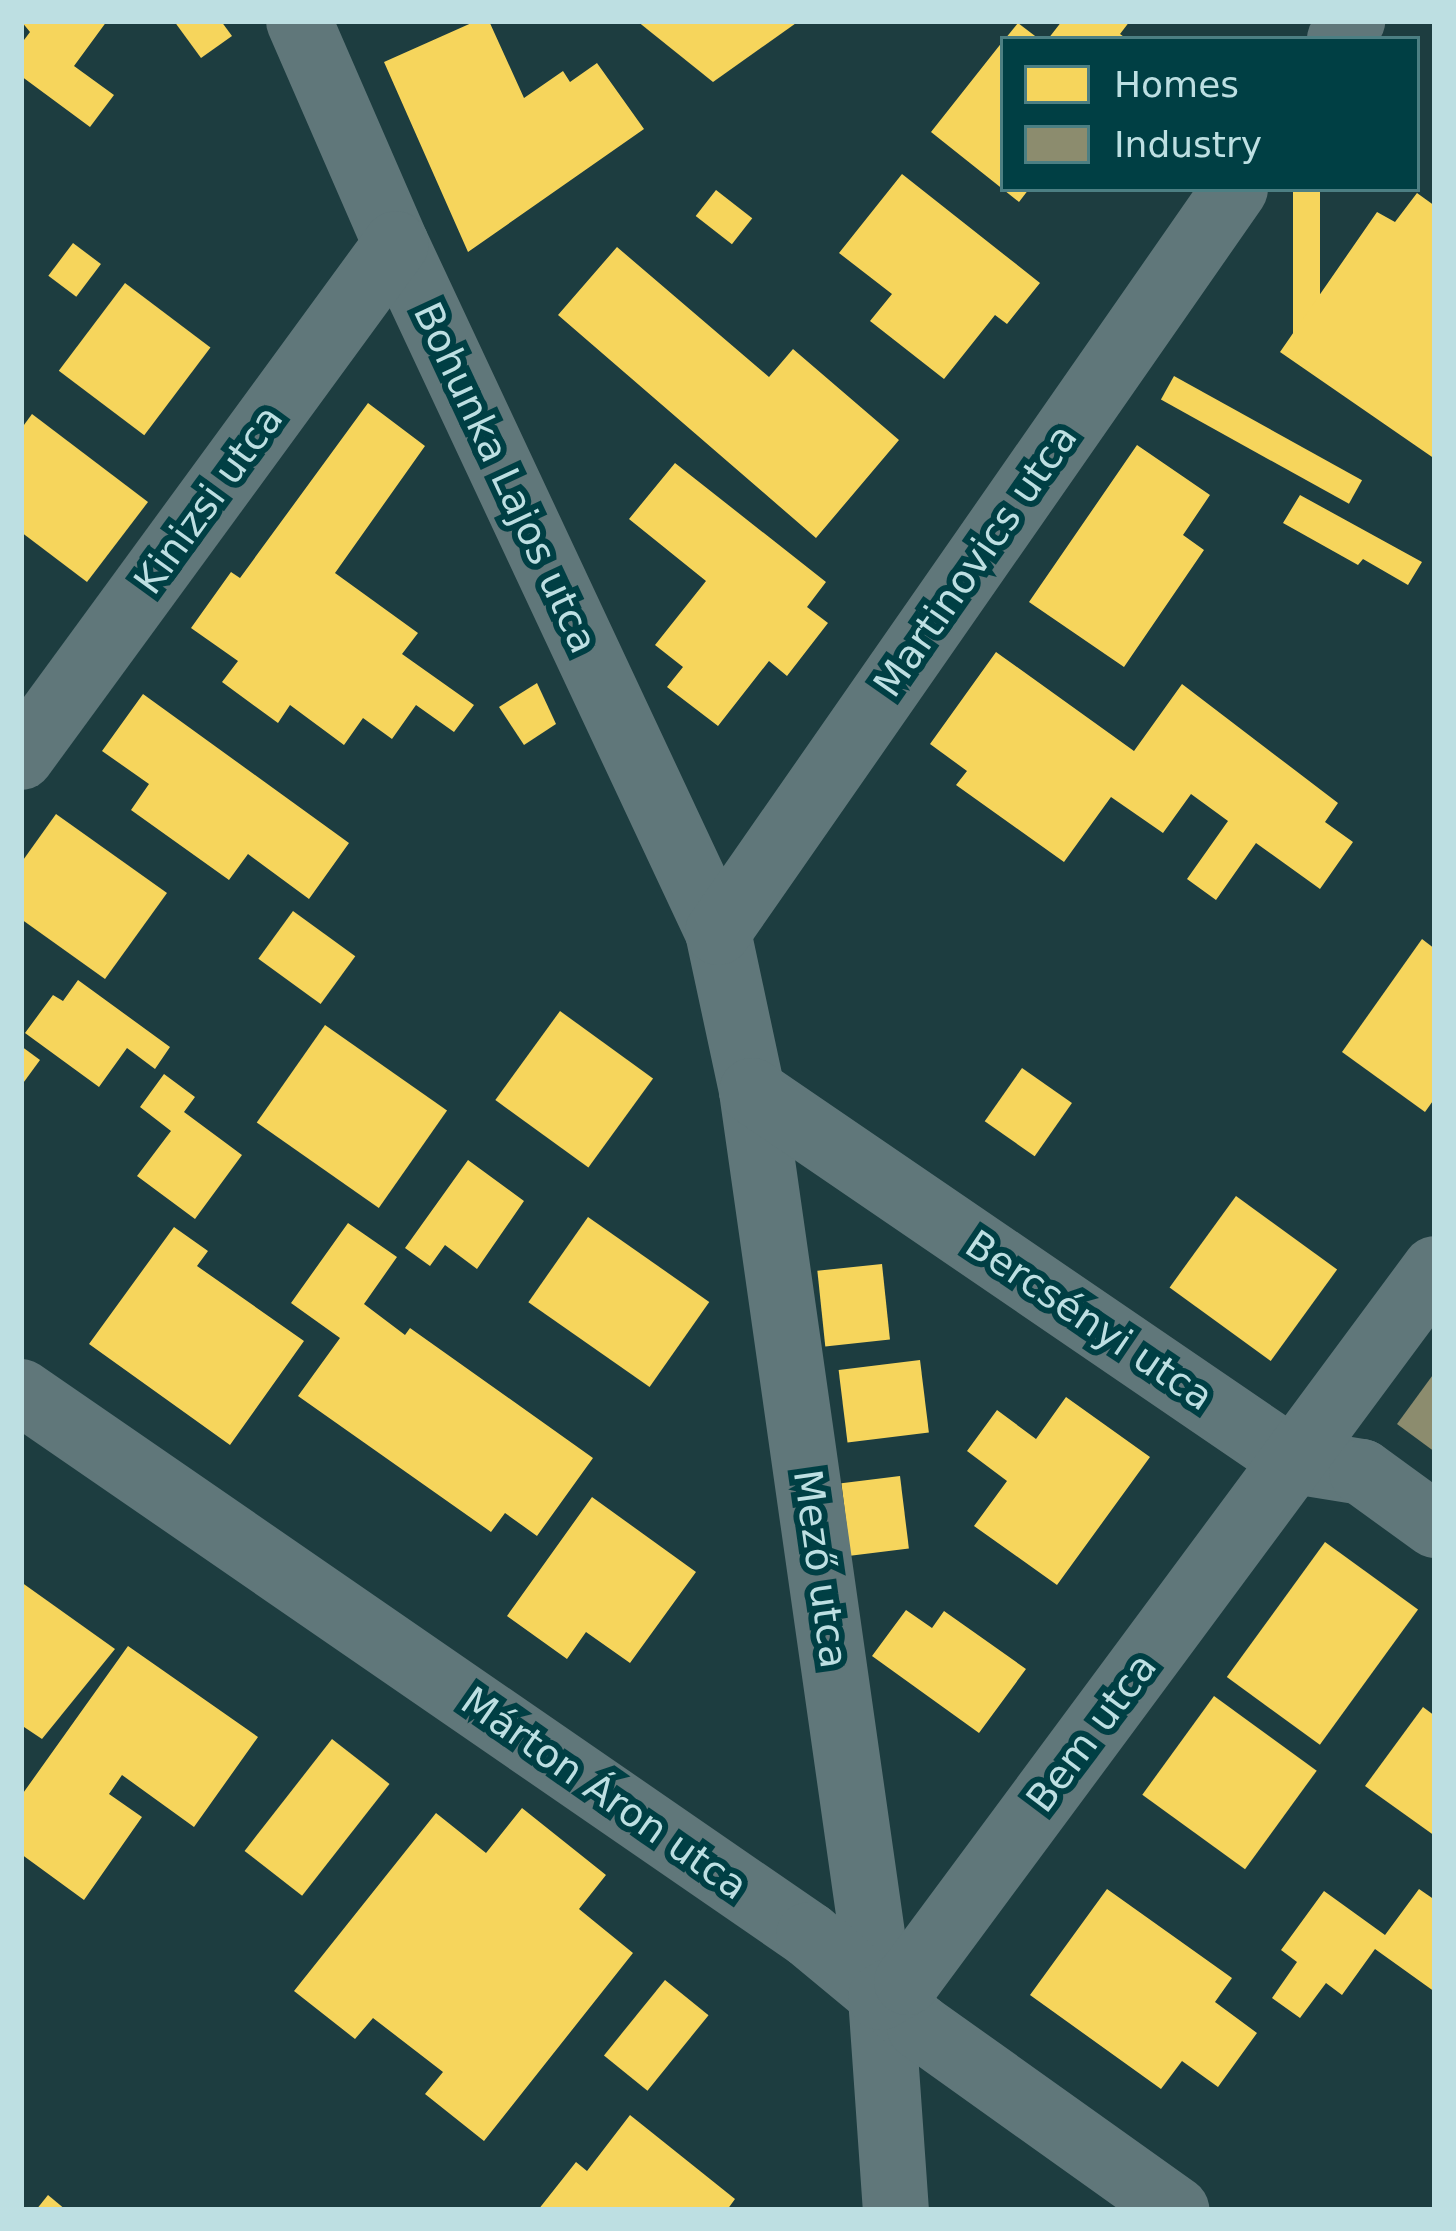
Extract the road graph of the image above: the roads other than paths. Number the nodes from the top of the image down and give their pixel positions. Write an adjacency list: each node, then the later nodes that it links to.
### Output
1 (299, 21): 3 (street, Bohunka Lajos utca)
2 (1233, 192): 5 (street, Martinovics utca)
3 (396, 244): 4 (street, Kinizsi utca); 5 (street, Bohunka Lajos utca)
4 (21, 757)
5 (718, 932): 6 (street, Mező utca)
6 (752, 1091): 9 (street, Bercsényi utca); 11 (street, Mező utca)
7 (1435, 1269): 9 (street, Bem utca)
8 (21, 1392): 11 (street, Márton Áron utca)
9 (1294, 1461): 10 (street, Bercsényi utca); 11 (street, Bem utca)
10 (1435, 1525)
11 (881, 1997): 12 (street, Mező utca); 13 (street, Márton Áron utca)
12 (896, 2210)
13 (1177, 2210)

